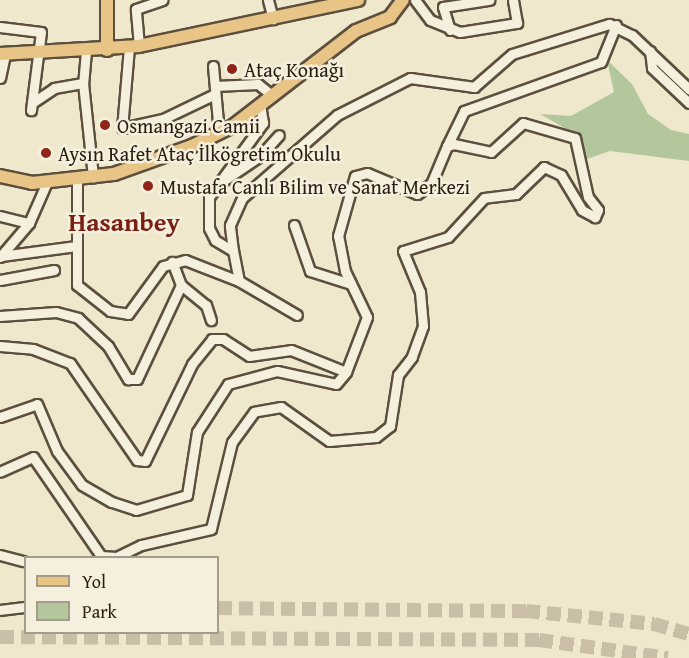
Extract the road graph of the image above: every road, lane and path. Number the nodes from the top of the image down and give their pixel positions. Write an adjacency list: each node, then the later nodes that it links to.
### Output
1 (107, 0): 14 (main road)
2 (162, 0): 13 (street)
3 (268, 0): 9 (street)
4 (358, 0): 9 (main road)
5 (403, 0): 24 (main road)
6 (415, 0): 12 (street)
7 (489, 0): 12 (street)
8 (513, 0): 12 (street)
9 (273, 19): 13 (main road)
10 (616, 26): 16 (street); 29 (street); 39 (street)
11 (0, 27): 18 (street)
12 (450, 30)
13 (134, 46): 14 (main road); 23 (street)
14 (107, 50): 15 (main road)
15 (86, 51): 18 (main road); 21 (street)
16 (650, 51): 22 (street); 25 (street)
17 (2, 54): 18 (main road); 20 (street)
18 (39, 54): 21 (street)
19 (213, 66): 23 (street)
20 (0, 78)
21 (83, 84): 31 (street)
22 (689, 89)
23 (215, 90): 24 (street); 27 (street)
24 (273, 96): 26 (main road)
25 (689, 103)
26 (260, 105): 27 (main road); 34 (street)
27 (219, 133): 31 (main road)
28 (279, 135): 34 (street)
29 (447, 146): 45 (street); 56 (street)
30 (0, 176): 33 (main road)
31 (93, 177): 32 (main road)
32 (77, 179): 33 (main road); 38 (street)
33 (47, 182): 36 (street)
34 (214, 187): 39 (street)
35 (0, 216): 36 (street)
36 (29, 223): 40 (street)
37 (294, 225): 45 (street)
38 (76, 246): 40 (street); 41 (street)
39 (233, 251): 44 (street)
40 (1, 256)
41 (172, 261): 44 (street); 46 (street)
42 (54, 270): 43 (street)
43 (0, 280)
44 (239, 281): 47 (street)
45 (351, 284): 51 (street)
46 (181, 285): 48 (street); 49 (street)
47 (297, 315)
48 (0, 316)
49 (212, 320)
50 (0, 346): 51 (street)
51 (346, 372): 52 (street)
52 (0, 417)
53 (0, 472): 55 (street)
54 (0, 555): 57 (street)
55 (101, 556)
56 (118, 556)
57 (24, 561)
58 (24, 607): 59 (street)
59 (0, 610)

